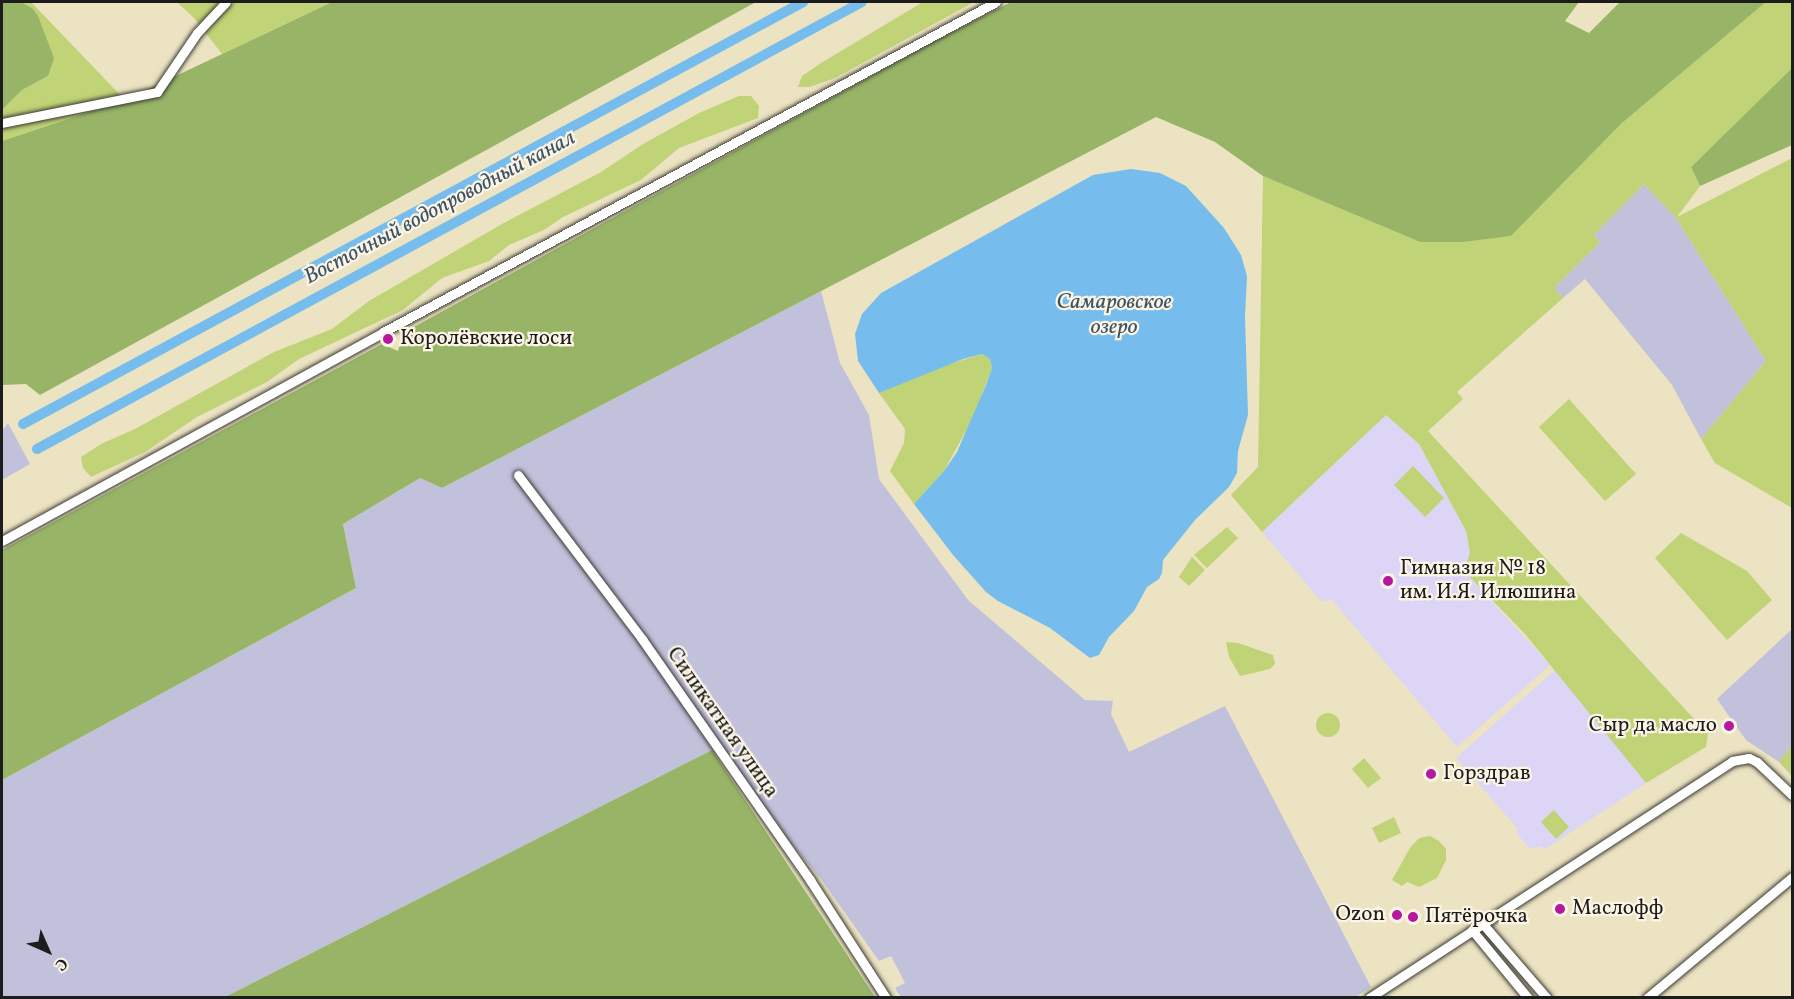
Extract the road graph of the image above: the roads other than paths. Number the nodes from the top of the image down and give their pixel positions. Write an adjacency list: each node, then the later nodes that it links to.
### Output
1 (226, 2): 3 (street)
2 (996, 2): 5 (street)
3 (2, 123)
4 (518, 476): 10 (street, Силикатная улица)
5 (2, 541)
6 (1792, 795): 8 (street)
7 (1792, 877): 14 (street)
8 (1482, 923): 9 (street); 13 (street)
9 (1472, 930): 11 (street); 12 (street)
10 (886, 998)
11 (1369, 998)
12 (1528, 998)
13 (1547, 998)
14 (1647, 998)

